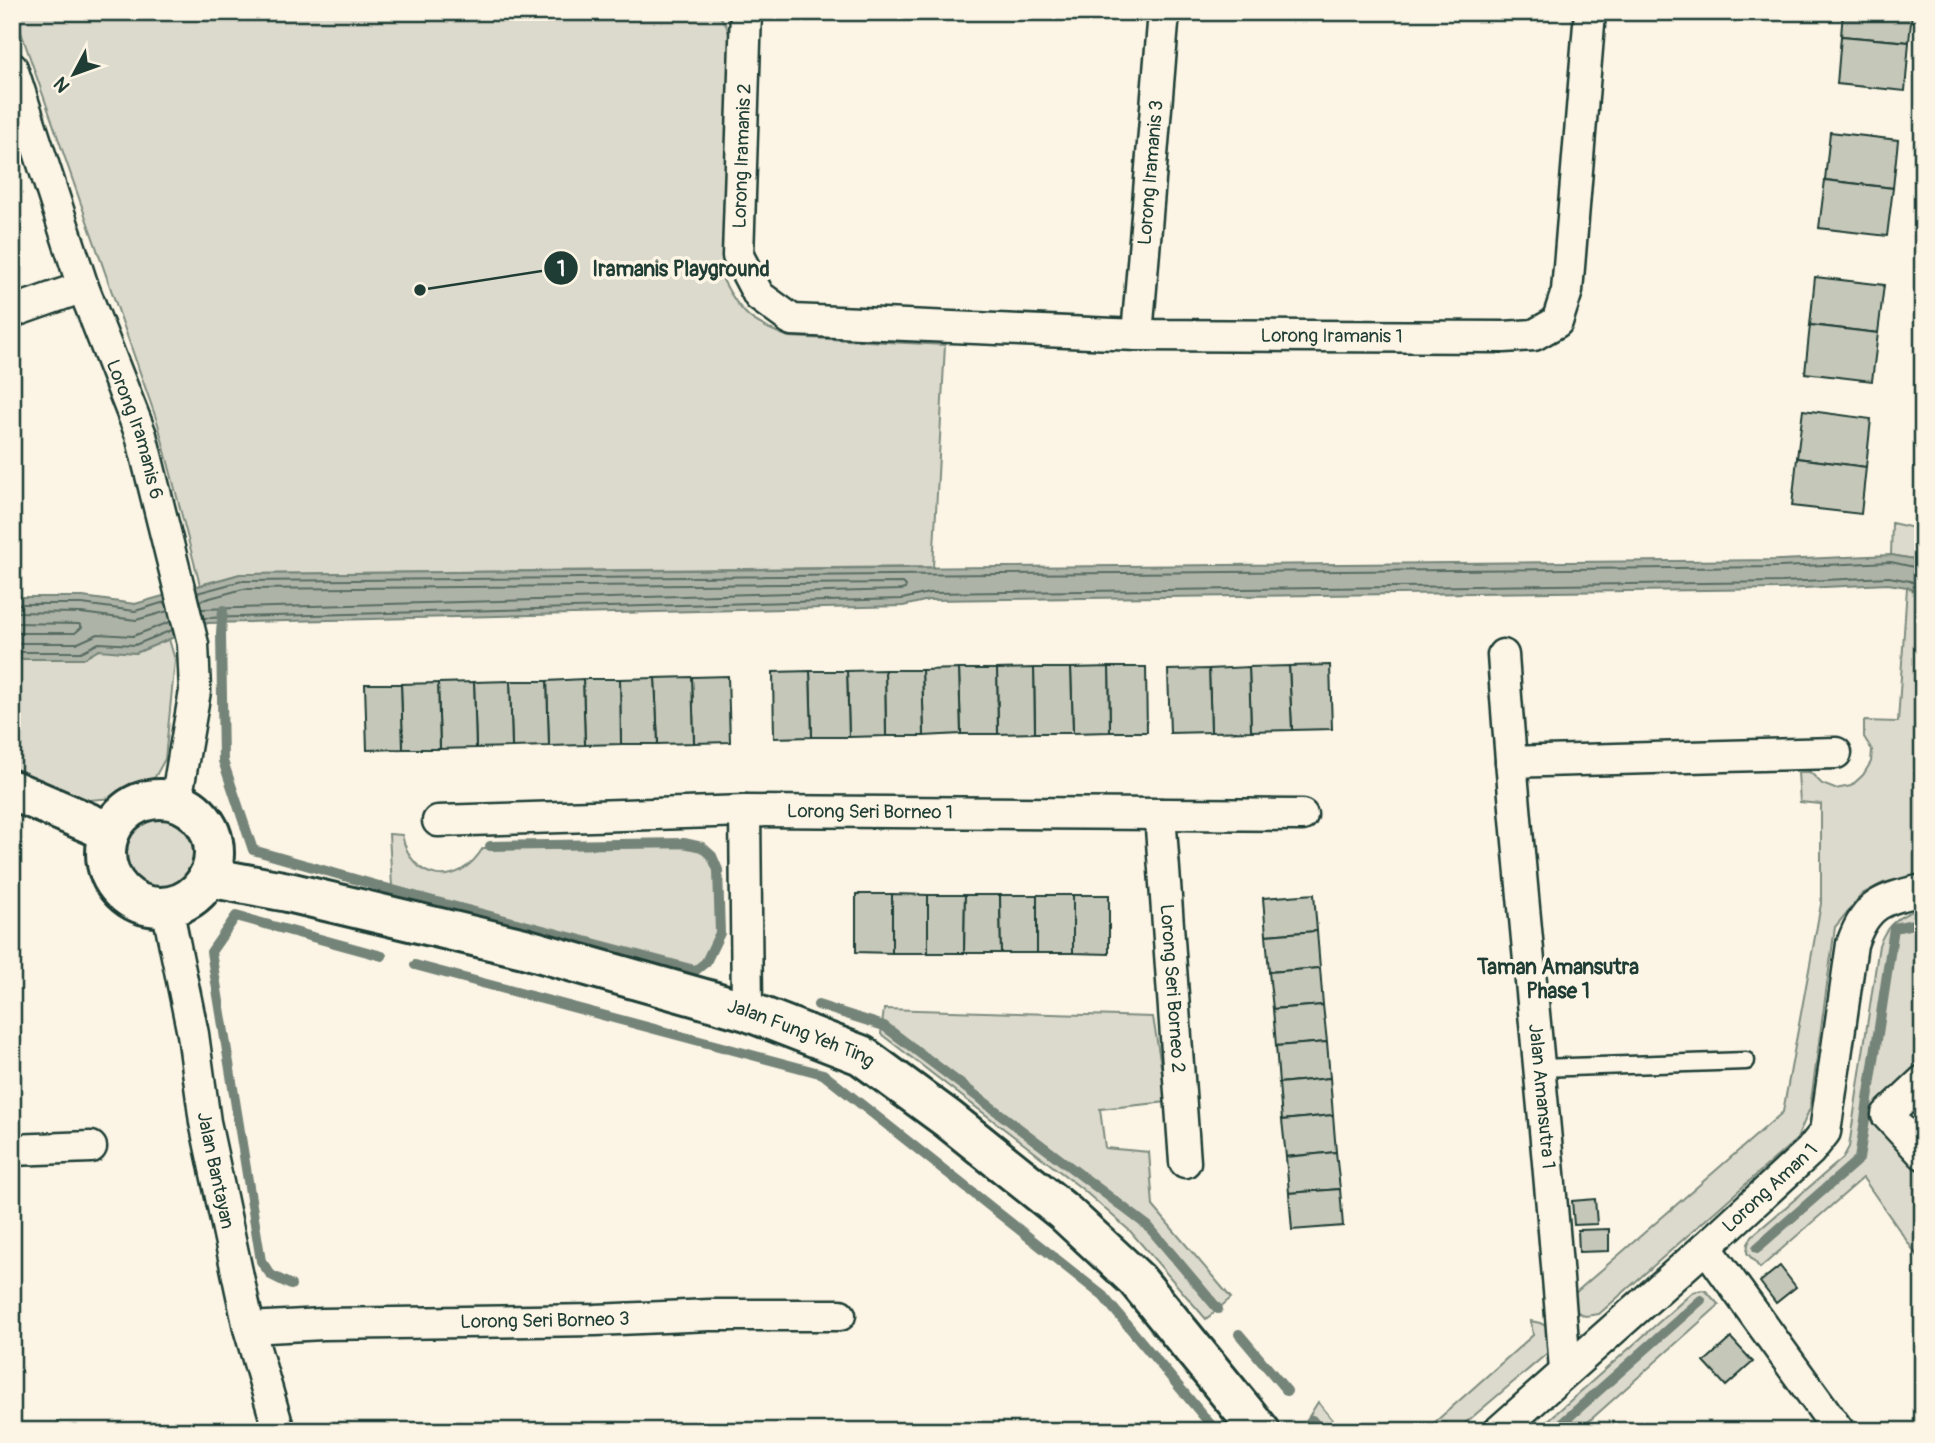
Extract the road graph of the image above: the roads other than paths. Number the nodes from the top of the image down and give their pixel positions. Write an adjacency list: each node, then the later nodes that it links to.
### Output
1 (746, 12): 7 (street, Lorong Iramanis 2)
2 (1164, 12): 8 (street, Lorong Iramanis 3)
3 (1590, 12): 8 (street, Lorong Iramanis 1)
4 (12, 68): 5 (street, Lorong Iramanis 6)
5 (83, 288): 6 (street); 13 (street, Lorong Iramanis 6)
6 (12, 312)
7 (792, 320): 8 (street, Lorong Iramanis 1)
8 (1137, 335)
9 (1503, 655): 11 (street, Jalan Amansutra 1)
10 (1836, 753): 11 (street)
11 (1511, 762): 24 (street, Jalan Amansutra 1)
12 (12, 790): 18 (street)
13 (176, 801): 18 (street); 19 (street)
14 (745, 811): 15 (street, Lorong Seri Borneo 1); 17 (street, Lorong Seri Borneo 1); 22 (street)
15 (1160, 814): 16 (street, Lorong Seri Borneo 1); 29 (street, Lorong Seri Borneo 2)
16 (1302, 815)
17 (438, 821)
18 (110, 832): 21 (street)
19 (208, 877): 21 (street); 22 (street, Jalan Fung Yeh Ting)
20 (1923, 890): 30 (street, Lorong Aman 1)
21 (167, 907): 32 (street, Jalan Bantayan)
22 (747, 1012): 35 (street, Jalan Fung Yeh Ting)
23 (1746, 1061): 24 (lane)
24 (1540, 1068): 33 (street, Jalan Amansutra 1)
25 (1923, 1081): 28 (street)
26 (91, 1147): 27 (street)
27 (12, 1150)
28 (1923, 1154)
29 (1185, 1162)
30 (1706, 1247): 33 (street, Lorong Aman 1); 37 (street)
31 (841, 1315): 32 (street, Lorong Seri Borneo 3)
32 (249, 1328): 34 (street, Jalan Bantayan)
33 (1565, 1371): 36 (street, Lorong Aman 1)
34 (279, 1431)
35 (1261, 1431)
36 (1499, 1431)
37 (1839, 1431)

